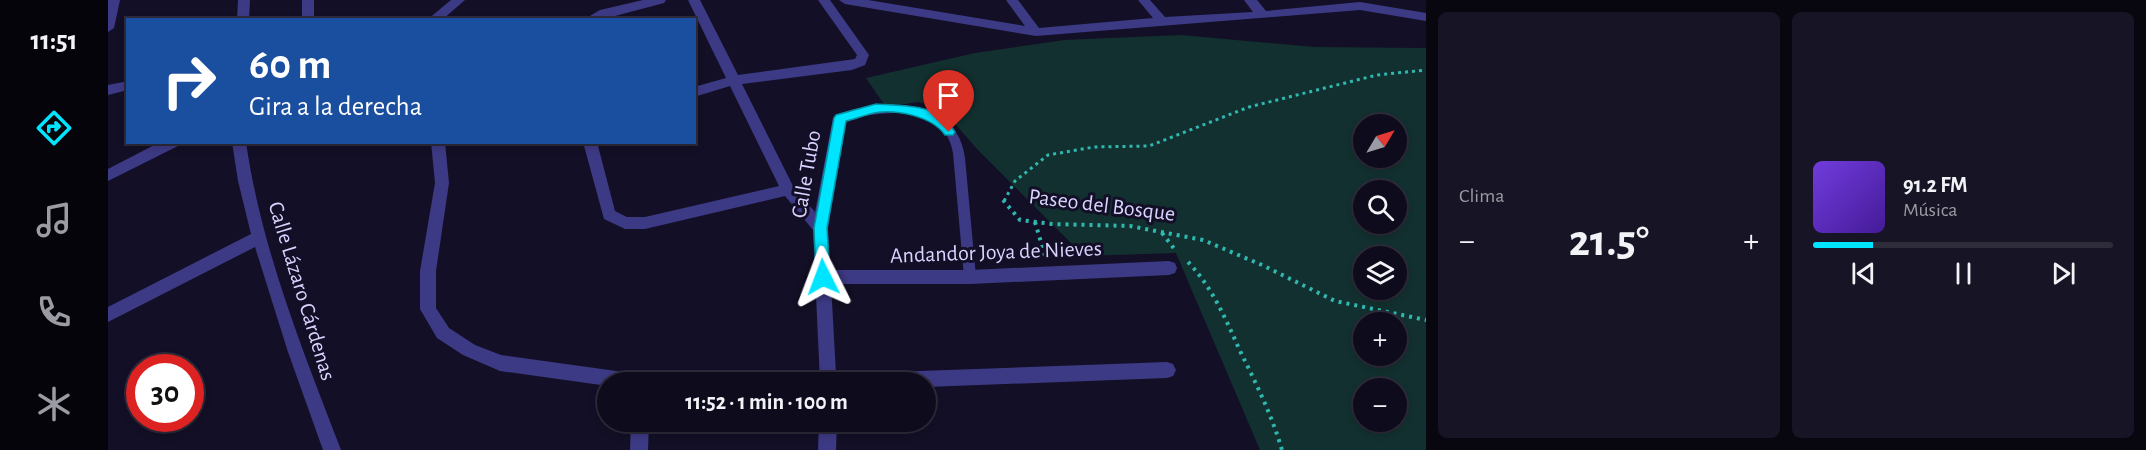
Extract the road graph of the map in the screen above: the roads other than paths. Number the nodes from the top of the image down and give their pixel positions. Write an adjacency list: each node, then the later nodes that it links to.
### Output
1 (114, 0): 19 (street)
2 (244, 0): 14 (street)
3 (308, 0): 15 (street)
4 (459, 0): 16 (street)
5 (660, 0): 17 (street)
6 (694, 0): 21 (street)
7 (824, 0): 21 (street)
8 (845, 0): 20 (street)
9 (1012, 0): 20 (street)
10 (1144, 0): 18 (street)
11 (1250, 0): 12 (street)
12 (1263, 15): 13 (street); 18 (street)
13 (1426, 17)
14 (243, 18)
15 (308, 18)
16 (436, 18)
17 (593, 18)
18 (1162, 21): 20 (street)
19 (108, 28)
20 (1036, 32)
21 (734, 80): 24 (street); 31 (street)
22 (126, 86): 23 (street)
23 (108, 90)
24 (696, 91)
25 (840, 118): 32 (street, Calle Tubo); 36 (lane)
26 (169, 144): 30 (street)
27 (239, 144): 33 (street, Calle Lázaro Cárdenas)
28 (438, 144): 40 (street)
29 (591, 144): 31 (street)
30 (108, 175)
31 (788, 190): 32 (street)
32 (820, 228): 35 (street, Calle Tubo)
33 (259, 237): 37 (street); 44 (street, Calle Lázaro Cárdenas)
34 (1169, 268): 36 (street, Andandor Joya de Nieves)
35 (823, 277): 36 (street, Andandor Joya de Nieves); 39 (street, Calle Tubo)
36 (970, 277)
37 (108, 315)
38 (1167, 370): 41 (street)
39 (828, 372)
40 (597, 376)
41 (936, 378)
42 (640, 432): 45 (street)
43 (828, 432): 46 (street)
44 (332, 450)
45 (639, 450)
46 (827, 450)

